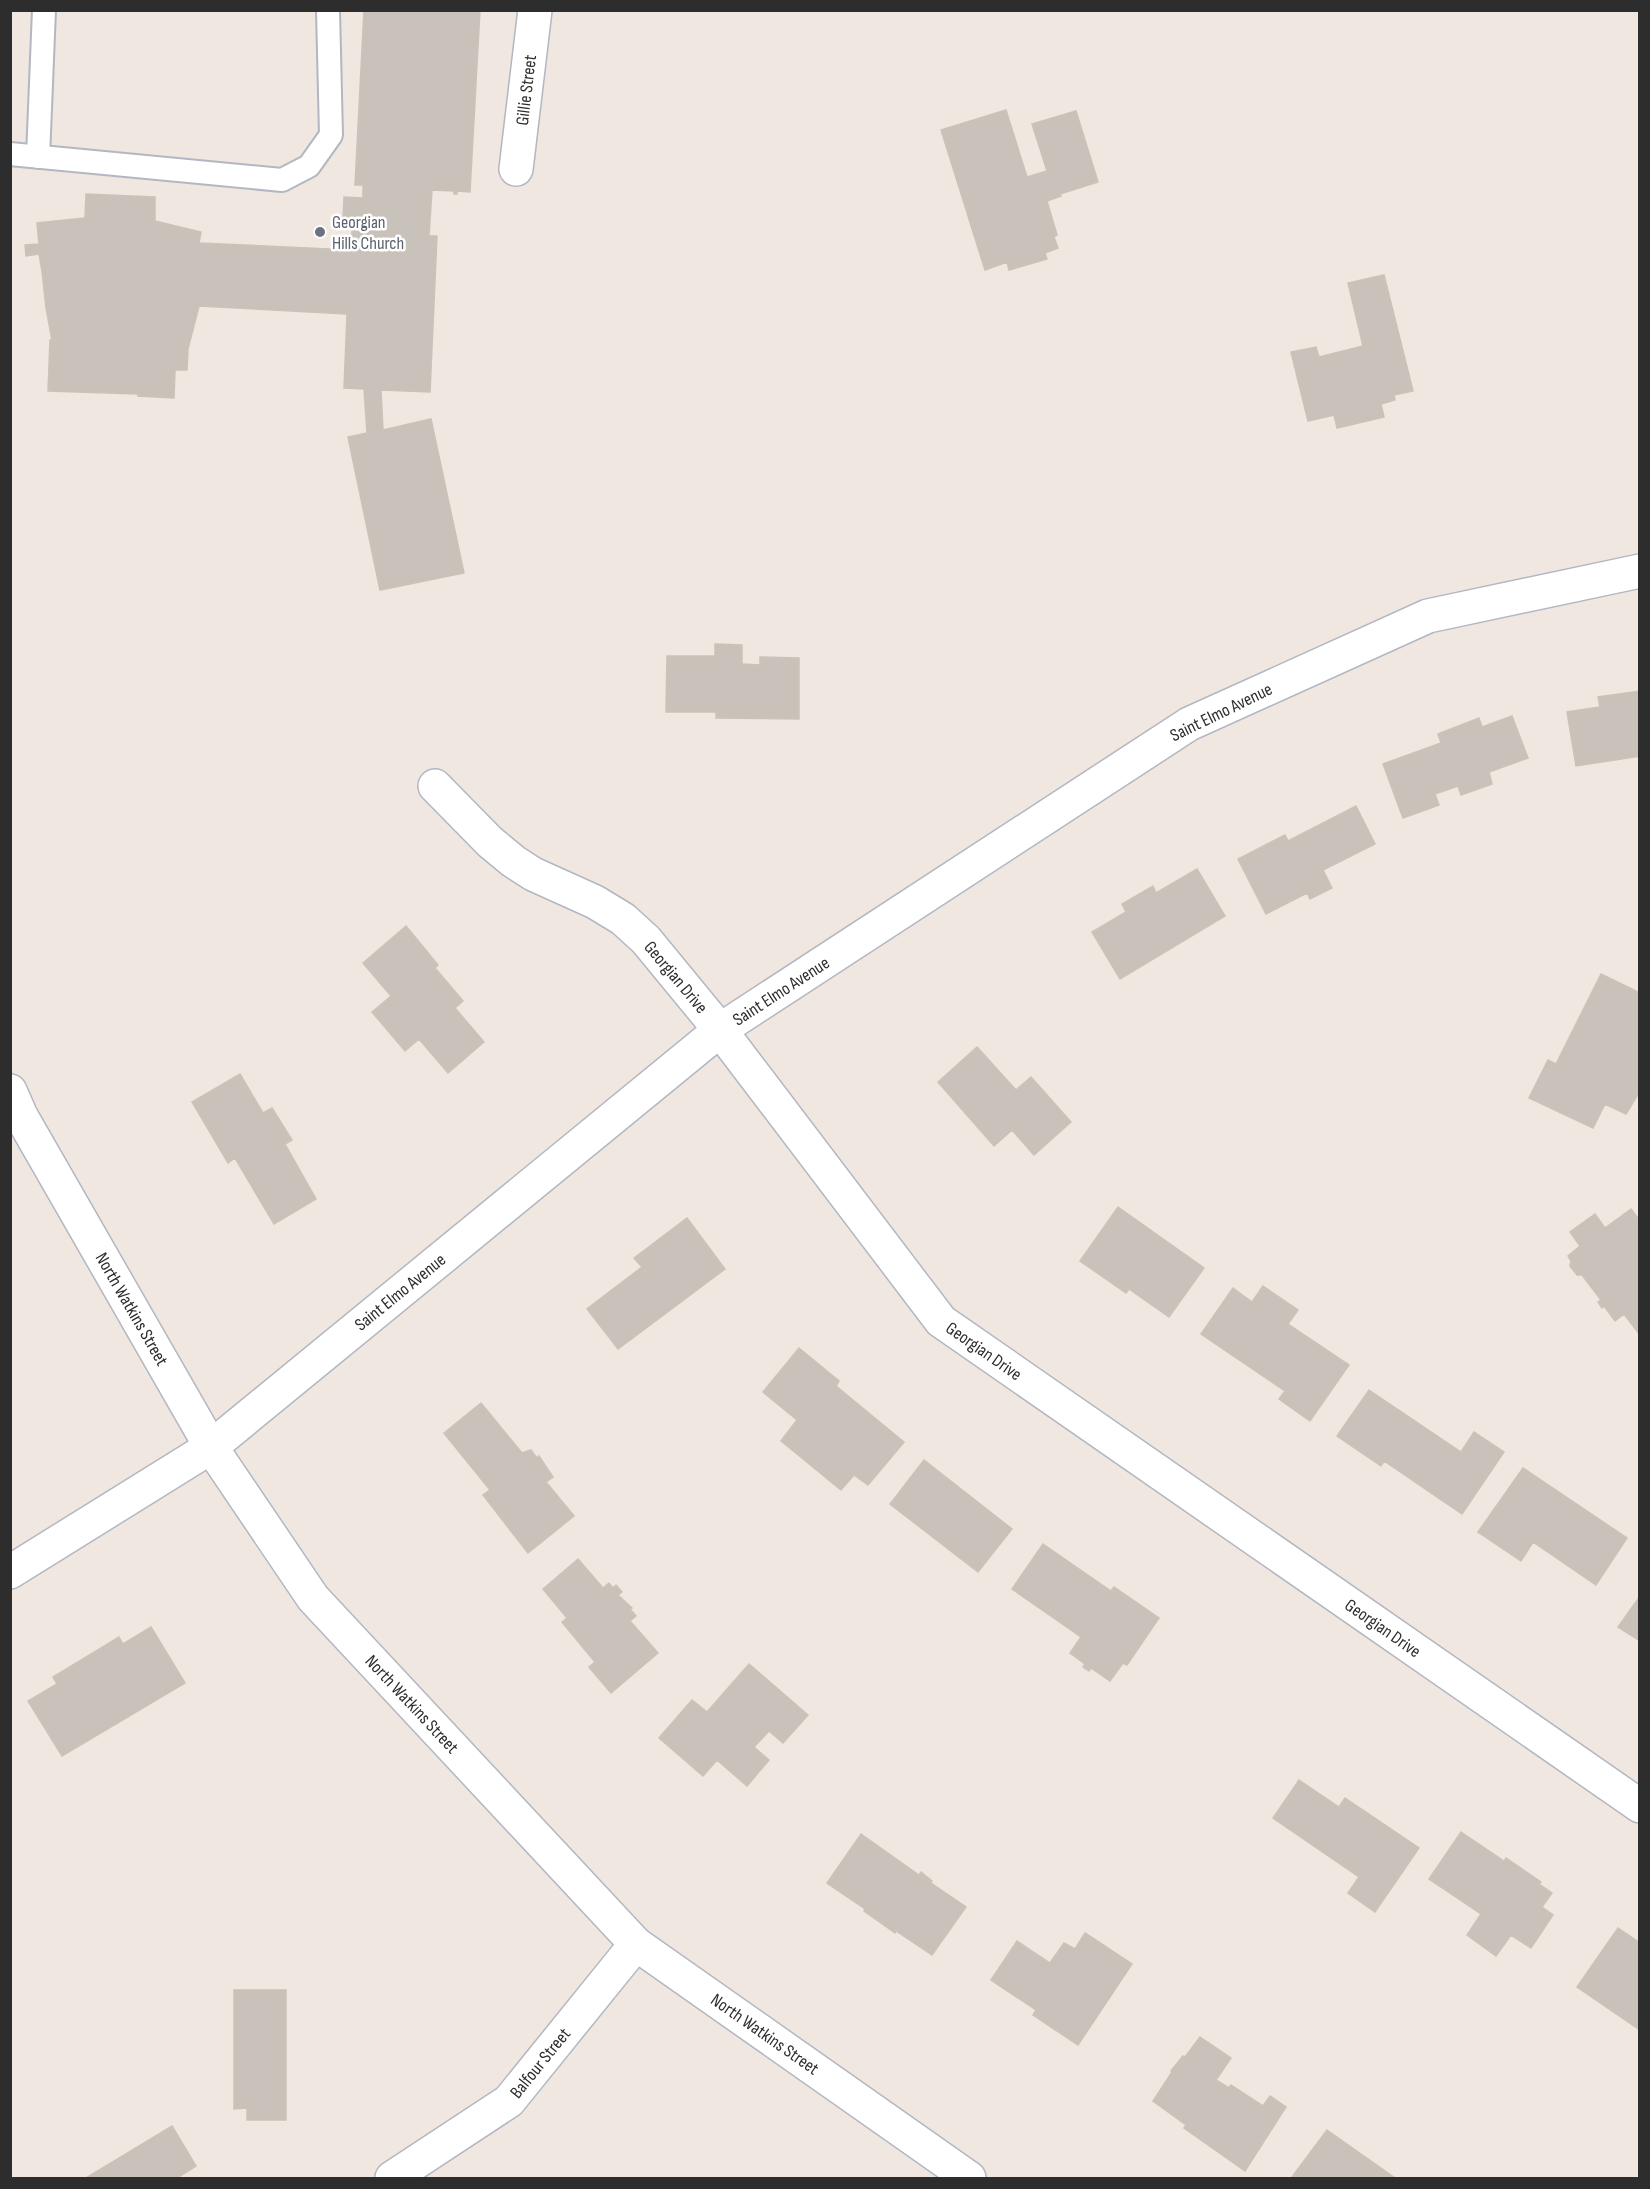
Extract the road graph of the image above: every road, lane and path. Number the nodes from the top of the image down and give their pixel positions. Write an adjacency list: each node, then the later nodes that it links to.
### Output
1 (44, 10): 5 (lane)
2 (328, 10): 5 (lane)
3 (535, 10): 6 (street, Gillie Street)
4 (10, 154): 5 (lane)
5 (39, 157)
6 (516, 170)
7 (1640, 571): 9 (street, Saint Elmo Avenue)
8 (435, 786): 9 (street, Georgian Drive)
9 (720, 1030): 11 (street, Saint Elmo Avenue); 13 (street, Georgian Drive)
10 (10, 1090): 11 (street, North Watkins Street)
11 (211, 1447): 12 (street, Saint Elmo Avenue); 14 (street, North Watkins Street)
12 (10, 1572)
13 (1640, 1806)
14 (636, 1944): 15 (street, Balfour Street); 16 (street, North Watkins Street)
15 (392, 2178)
16 (969, 2178)

